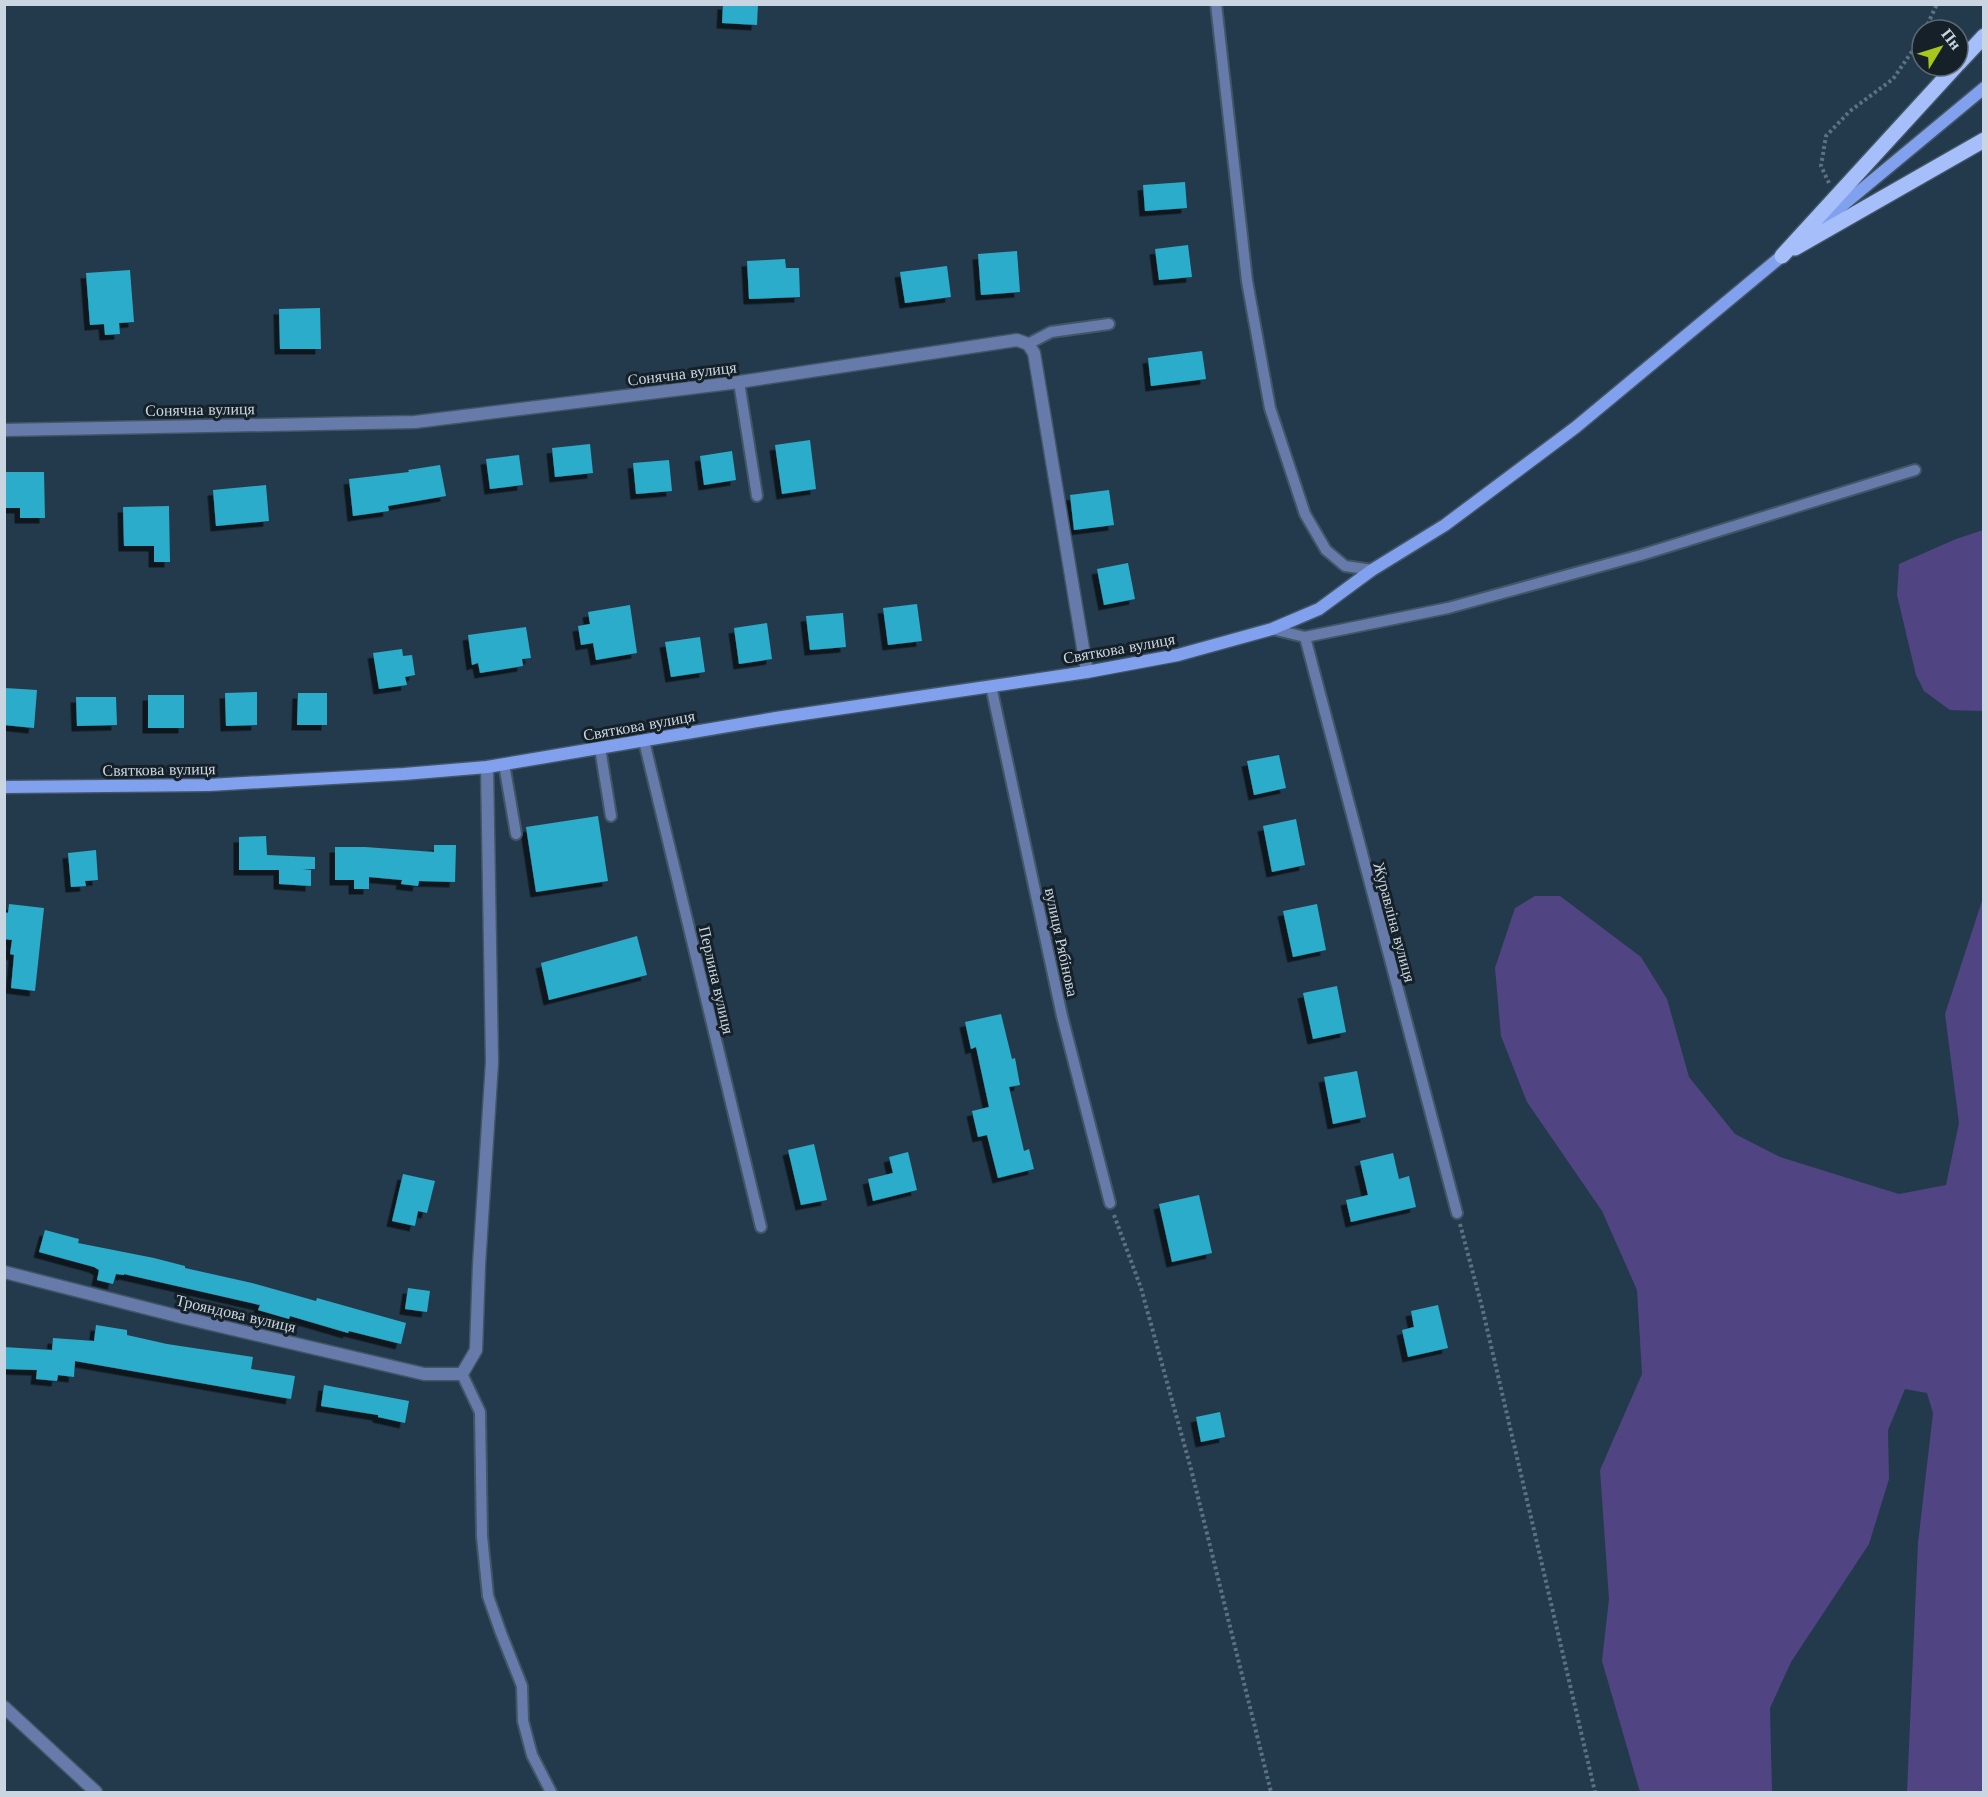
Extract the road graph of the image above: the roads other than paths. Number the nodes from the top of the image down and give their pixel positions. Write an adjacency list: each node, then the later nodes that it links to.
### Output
1 (1216, 4): 14 (lane)
2 (1983, 36): 3 (main road)
3 (1970, 50)
4 (1945, 78): 7 (main road)
5 (1983, 88): 7 (main road, Святкова вулиця)
6 (1983, 140): 7 (main road)
7 (1782, 256): 14 (main road, Святкова вулиця)
8 (1109, 324): 9 (lane)
9 (1028, 344): 10 (street, Сонячна вулиця); 17 (street)
10 (739, 382): 11 (street, Сонячна вулиця); 13 (lane)
11 (4, 430)
12 (1915, 470): 16 (lane)
13 (757, 496)
14 (1372, 570): 15 (main road, Святкова вулиця)
15 (1272, 629): 16 (lane); 17 (main road, Святкова вулиця)
16 (1305, 637): 27 (lane, Журавліна вулиця)
17 (1087, 672): 18 (main road, Святкова вулиця)
18 (991, 686): 19 (main road, Святкова вулиця); 26 (lane, вулиця Рябінова)
19 (644, 741): 20 (main road, Святкова вулиця); 28 (lane, Перлина вулиця)
20 (600, 748): 21 (main road, Святкова вулиця); 24 (lane)
21 (504, 764): 22 (main road, Святкова вулиця); 25 (lane)
22 (487, 767): 23 (main road, Святкова вулиця); 30 (street)
23 (4, 787)
24 (611, 816)
25 (516, 834)
26 (1110, 1203)
27 (1457, 1213)
28 (761, 1227)
29 (4, 1272): 30 (street, Трояндова вулиця)
30 (462, 1374): 33 (lane)
31 (4, 1707): 32 (street)
32 (96, 1792)
33 (551, 1792)

